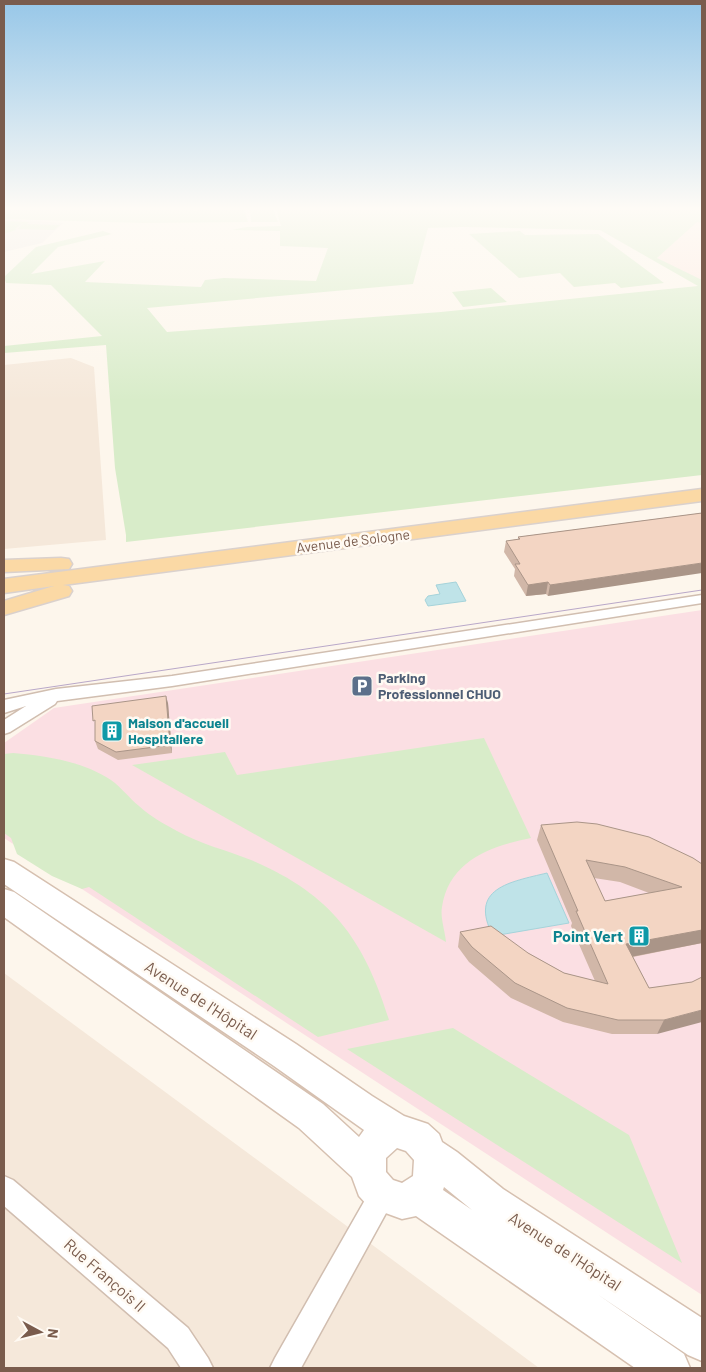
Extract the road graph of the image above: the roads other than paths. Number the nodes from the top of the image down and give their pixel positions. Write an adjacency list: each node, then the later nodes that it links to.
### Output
1 (702, 486): 4 (main road)
2 (702, 495): 3 (main road, Avenue de Sologne)
3 (652, 502): 7 (main road, Avenue de Sologne); 9 (main road)
4 (230, 548): 5 (main road); 6 (main road)
5 (4, 566)
6 (4, 576)
7 (4, 586)
8 (702, 599): 10 (street)
9 (4, 608)
10 (56, 695): 11 (street); 12 (street)
11 (4, 707)
12 (4, 728)
13 (4, 870): 15 (street, Avenue de l'Hôpital)
14 (4, 901): 17 (street, Avenue de l'Hôpital)
15 (397, 1131): 16 (street); 17 (street)
16 (431, 1155): 19 (street); 20 (street, Avenue de l'Hôpital)
17 (375, 1181): 19 (street); 22 (street)
18 (4, 1189): 21 (street, Rue François II)
19 (420, 1196): 23 (street)
20 (702, 1341)
21 (198, 1368)
22 (285, 1368)
23 (670, 1368)

